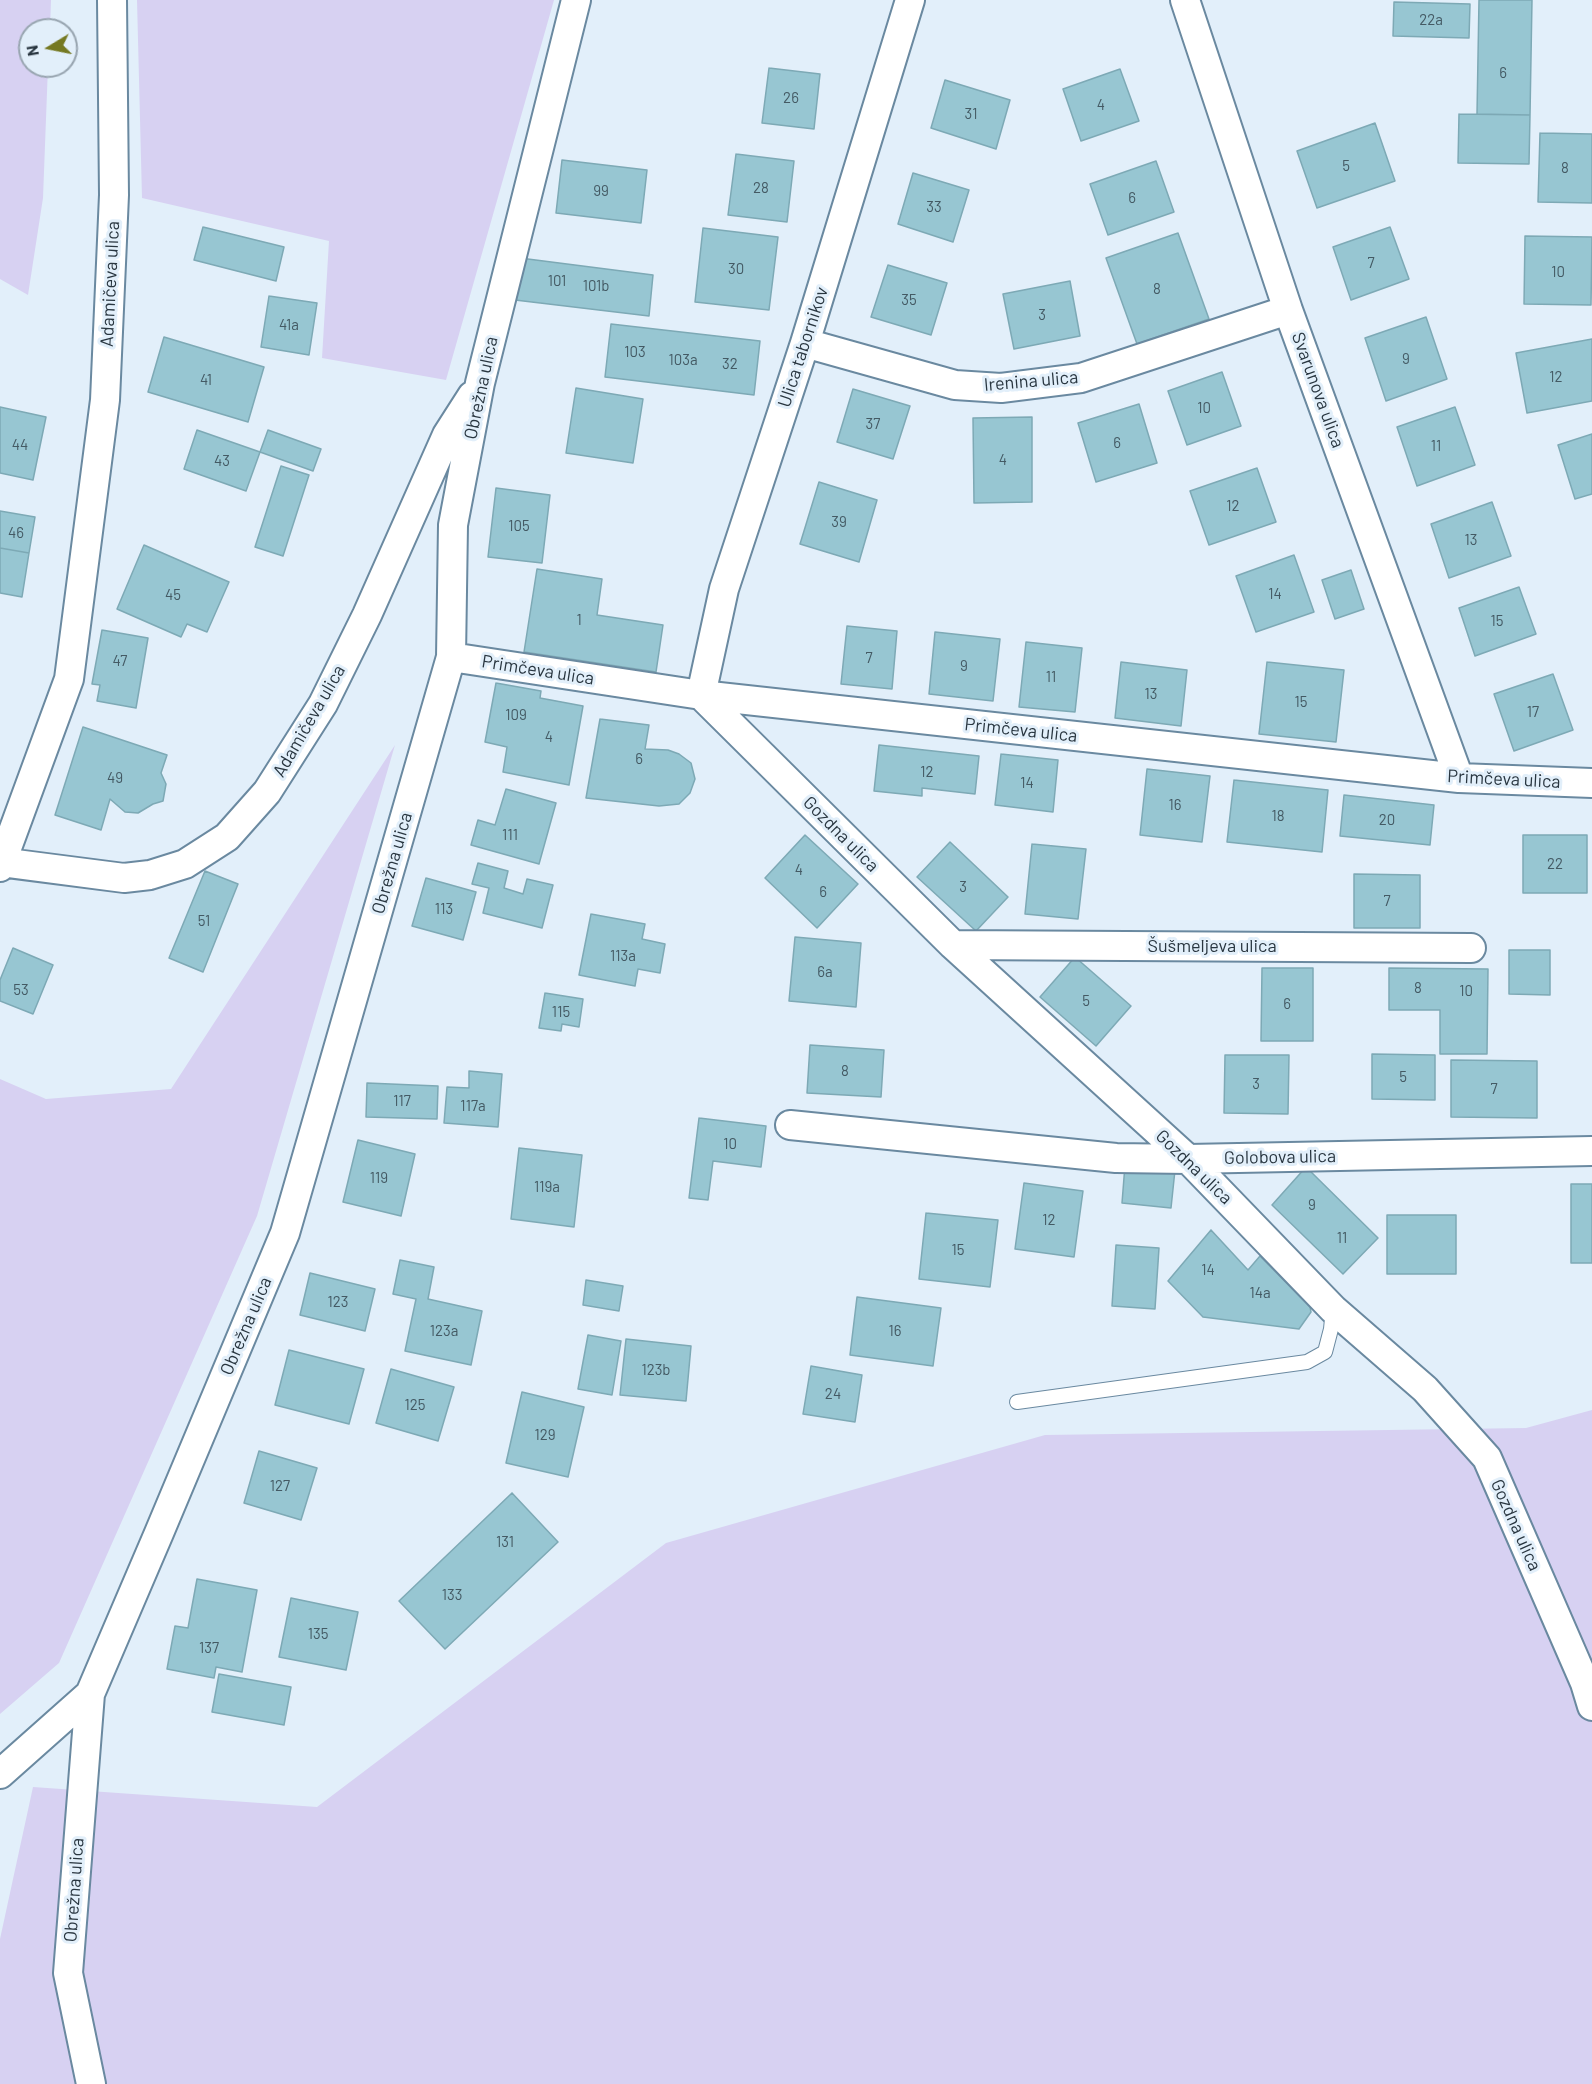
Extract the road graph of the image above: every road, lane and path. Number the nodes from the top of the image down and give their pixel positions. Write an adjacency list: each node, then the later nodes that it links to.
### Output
1 (112, 0): 12 (street, Adamičeva ulica)
2 (576, 0): 7 (street, Obrežna ulica)
3 (910, 0): 6 (street, Ulica tabornikov)
4 (1185, 0): 5 (street, Svarunova ulica)
5 (1288, 310): 6 (street, Irenina ulica); 10 (street, Svarunova ulica)
6 (805, 343): 9 (street, Ulica tabornikov)
7 (480, 383): 8 (street, Obrežna ulica); 12 (street, Adamičeva ulica)
8 (451, 657): 9 (street, Primčeva ulica); 20 (street, Obrežna ulica)
9 (701, 695): 10 (street, Primčeva ulica); 13 (street, Gozdna ulica)
10 (1459, 778): 11 (street, Primčeva ulica)
11 (1592, 783)
12 (0, 864)
13 (953, 945): 14 (street, Šušmeljeva ulica); 17 (street, Gozdna ulica)
14 (1471, 948)
15 (790, 1125): 17 (street, Golobova ulica)
16 (1592, 1151): 17 (street, Golobova ulica)
17 (1188, 1159): 18 (street, Gozdna ulica)
18 (1333, 1309): 19 (lane); 21 (street, Gozdna ulica)
19 (1017, 1402)
20 (90, 1694): 22 (street, Obrežna ulica); 23 (street, Obrežna ulica)
21 (1592, 1706)
22 (0, 1774)
23 (91, 2084)

